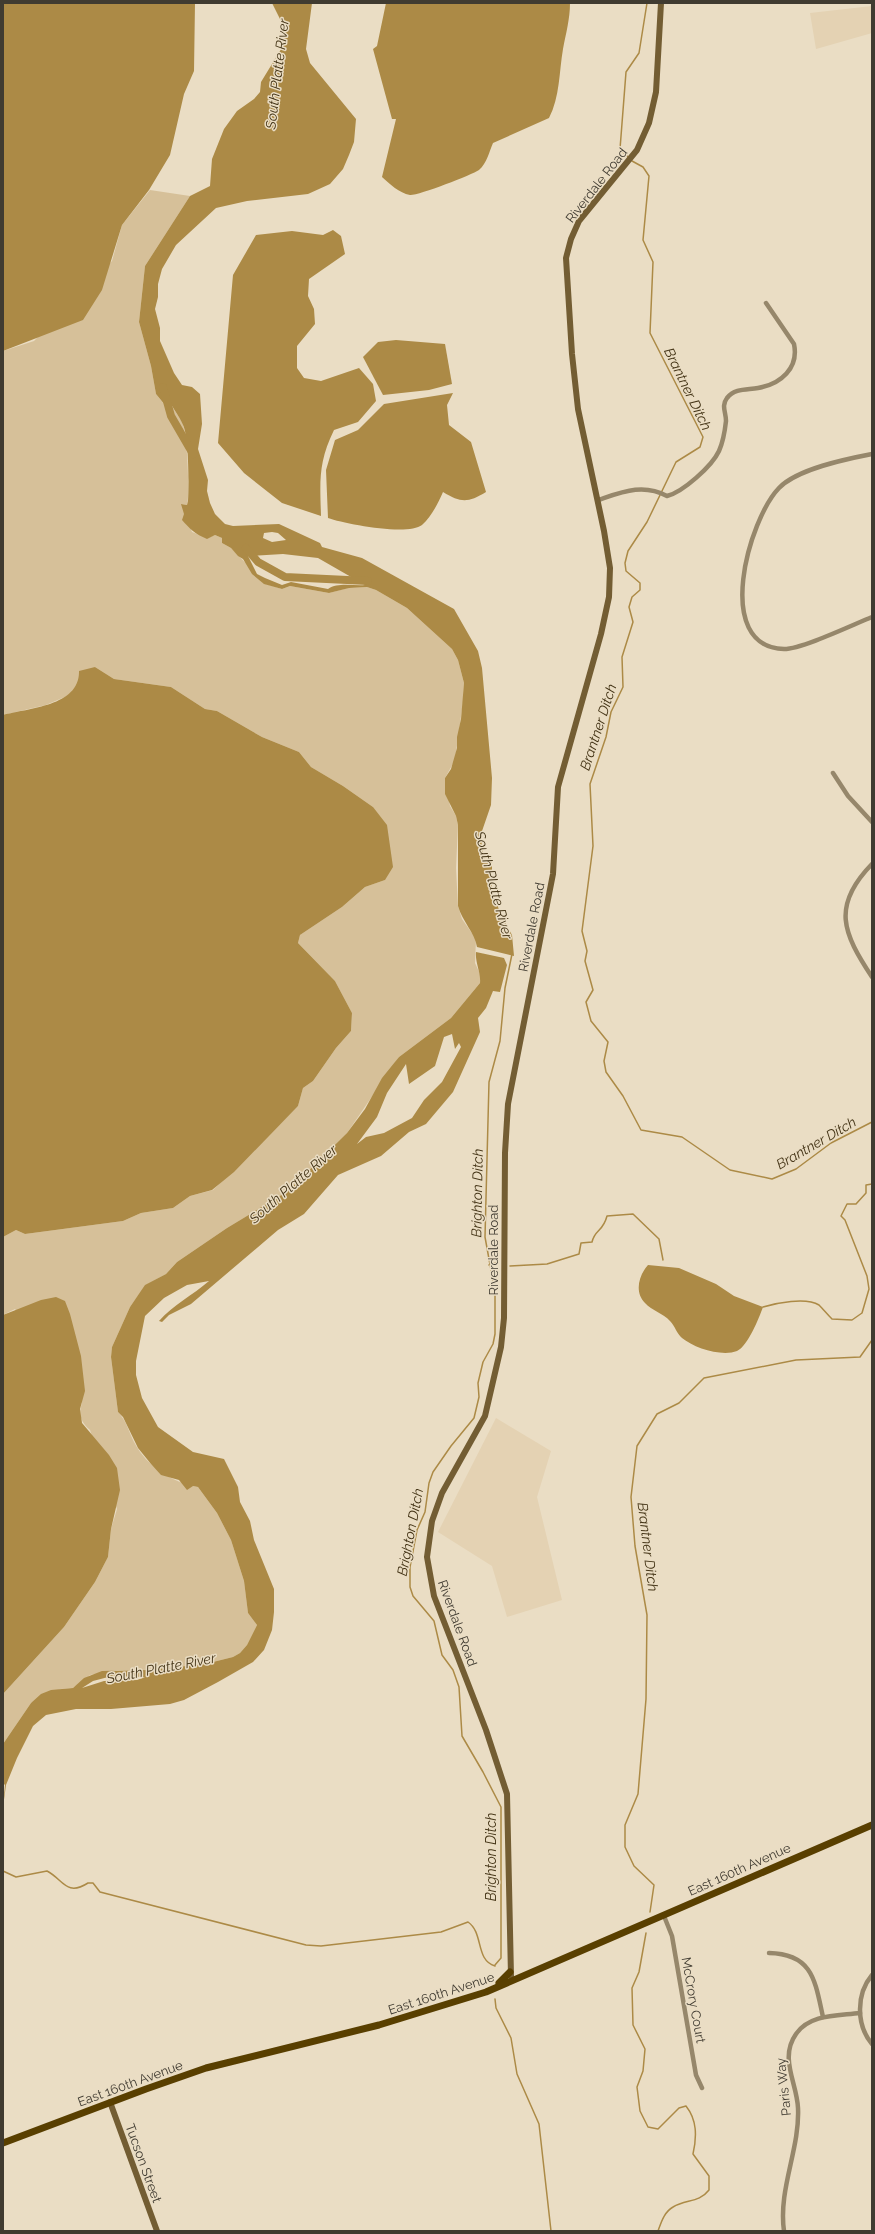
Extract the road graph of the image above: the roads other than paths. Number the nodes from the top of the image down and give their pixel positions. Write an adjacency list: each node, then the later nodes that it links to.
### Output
1 (662, 3): 4 (street, Riverdale Road)
2 (766, 303): 4 (street)
3 (872, 454): 5 (street)
4 (598, 500): 13 (street, Riverdale Road)
5 (872, 617)
6 (833, 772): 7 (street)
7 (872, 822)
8 (872, 864): 9 (street)
9 (872, 977)
10 (872, 1825): 11 (main road, East 160th Avenue)
11 (664, 1916): 15 (main road, East 160th Avenue); 20 (street, McCrory Court)
12 (769, 1953): 18 (street)
13 (510, 1972): 15 (street, Riverdale Road); 16 (main road)
14 (872, 1975): 17 (street)
15 (512, 1982): 16 (main road, East 160th Avenue)
16 (479, 1994): 21 (main road, East 160th Avenue)
17 (860, 2013): 18 (street, Paris Way); 19 (street)
18 (823, 2017): 24 (street, Paris Way)
19 (872, 2044)
20 (702, 2088)
21 (110, 2102): 22 (main road, East 160th Avenue); 23 (street, Tucson Street)
22 (3, 2143)
23 (157, 2231)
24 (784, 2231)

